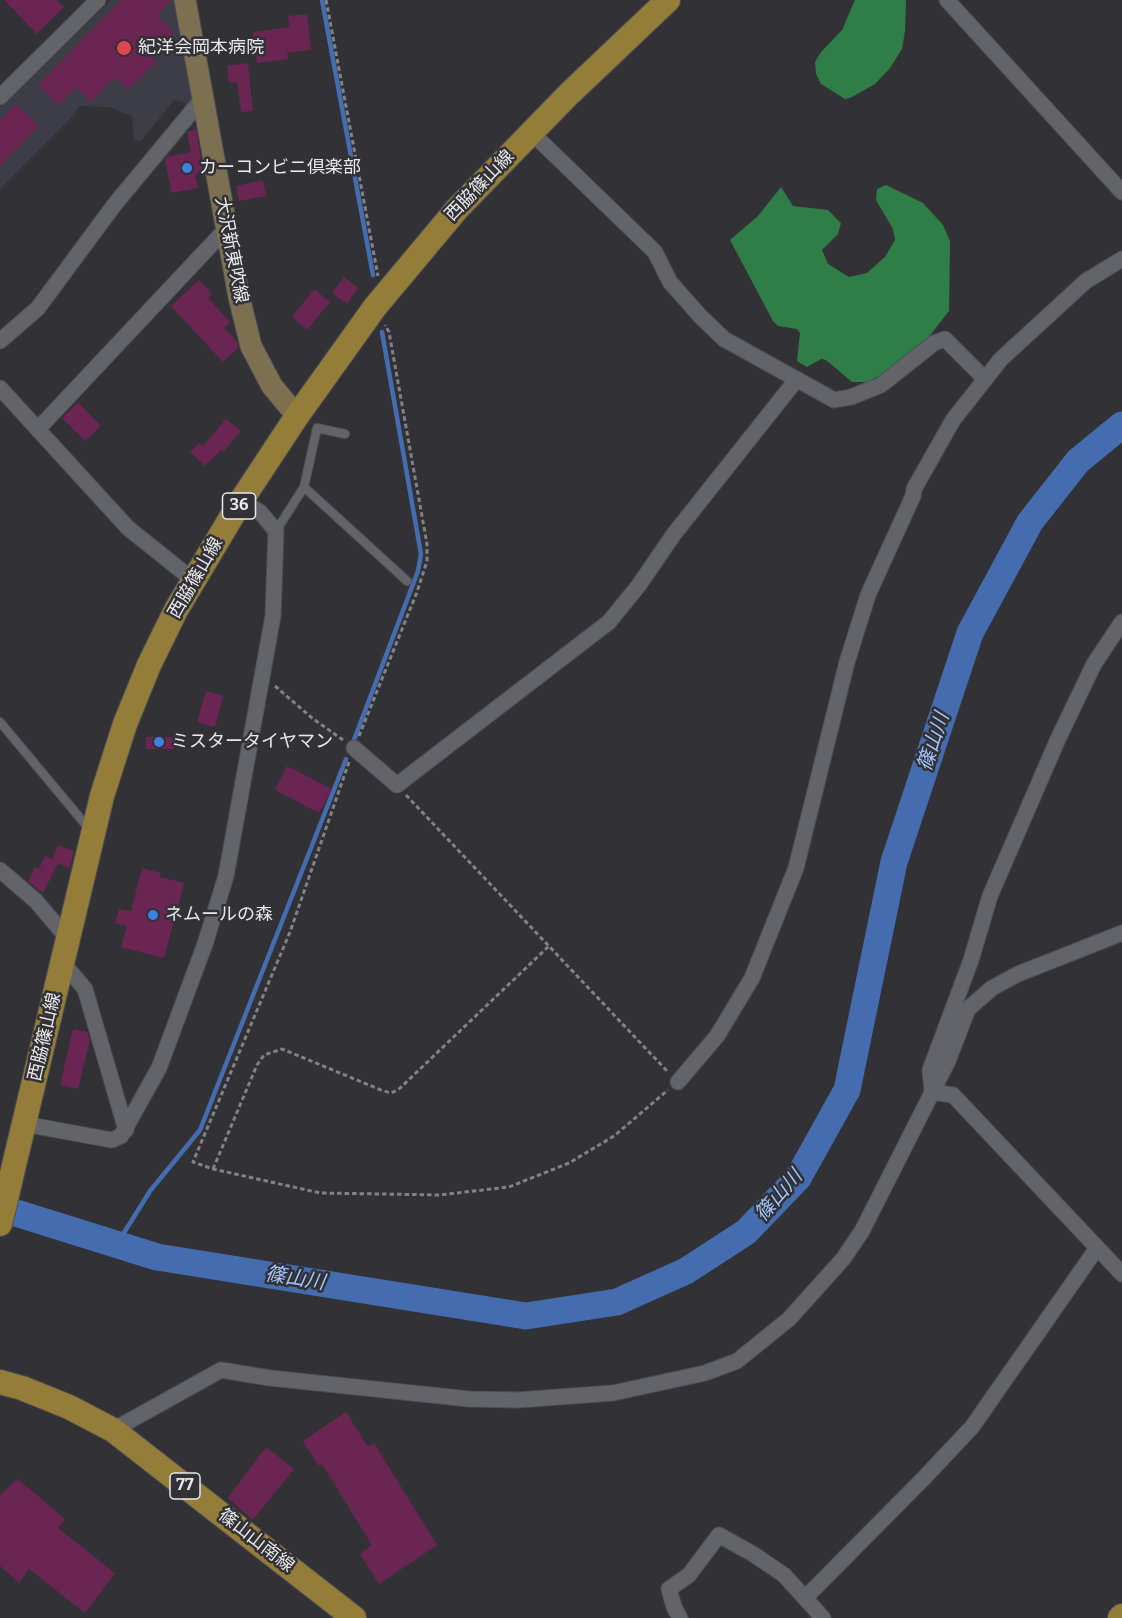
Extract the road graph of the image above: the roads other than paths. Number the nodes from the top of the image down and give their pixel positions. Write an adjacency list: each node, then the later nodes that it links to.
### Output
1 (98, 0): 5 (street)
2 (185, 0): 6 (main road, 大沢新東吹線)
3 (668, 0): 7 (main road, 西脇篠山線 / 36)
4 (947, 0): 8 (street)
5 (0, 97)
6 (203, 98): 9 (main road, 大沢新東吹線); 11 (street)
7 (532, 133): 13 (street); 15 (main road, 西脇篠山線 / 36)
8 (1122, 192)
9 (227, 228): 15 (main road, 大沢新東吹線); 16 (street)
10 (1122, 259): 12 (street)
11 (0, 341)
12 (984, 378): 13 (street); 30 (street)
13 (797, 379): 25 (street)
14 (0, 388): 16 (street)
15 (297, 416): 19 (main road, 西脇篠山線 / 36)
16 (38, 429): 21 (street)
17 (345, 434): 18 (lane)
18 (304, 487): 20 (lane); 22 (lane)
19 (242, 501): 20 (street); 21 (main road, 西脇篠山線 / 36)
20 (276, 531): 33 (street)
21 (193, 580): 26 (main road, 西脇篠山線 / 36)
22 (407, 581)
23 (1122, 622): 31 (street)
24 (0, 722): 26 (lane)
25 (354, 748)
26 (93, 833): 29 (main road, 西脇篠山線 / 36)
27 (0, 870): 29 (street)
28 (1122, 933): 31 (street)
29 (65, 950): 32 (main road, 西脇篠山線 / 36); 33 (street)
30 (678, 1082)
31 (932, 1092): 35 (street); 38 (street)
32 (23, 1127): 33 (street); 34 (main road, 西脇篠山線 / 36)
33 (126, 1130)
34 (0, 1224)
35 (1097, 1248): 36 (street); 39 (street)
36 (1122, 1274)
37 (0, 1382): 38 (main road, 篠山山南線 / 77)
38 (113, 1430): 40 (main road, 篠山山南線 / 77)
39 (805, 1598): 41 (street); 42 (street)
40 (354, 1618)
41 (680, 1618)
42 (823, 1618)

